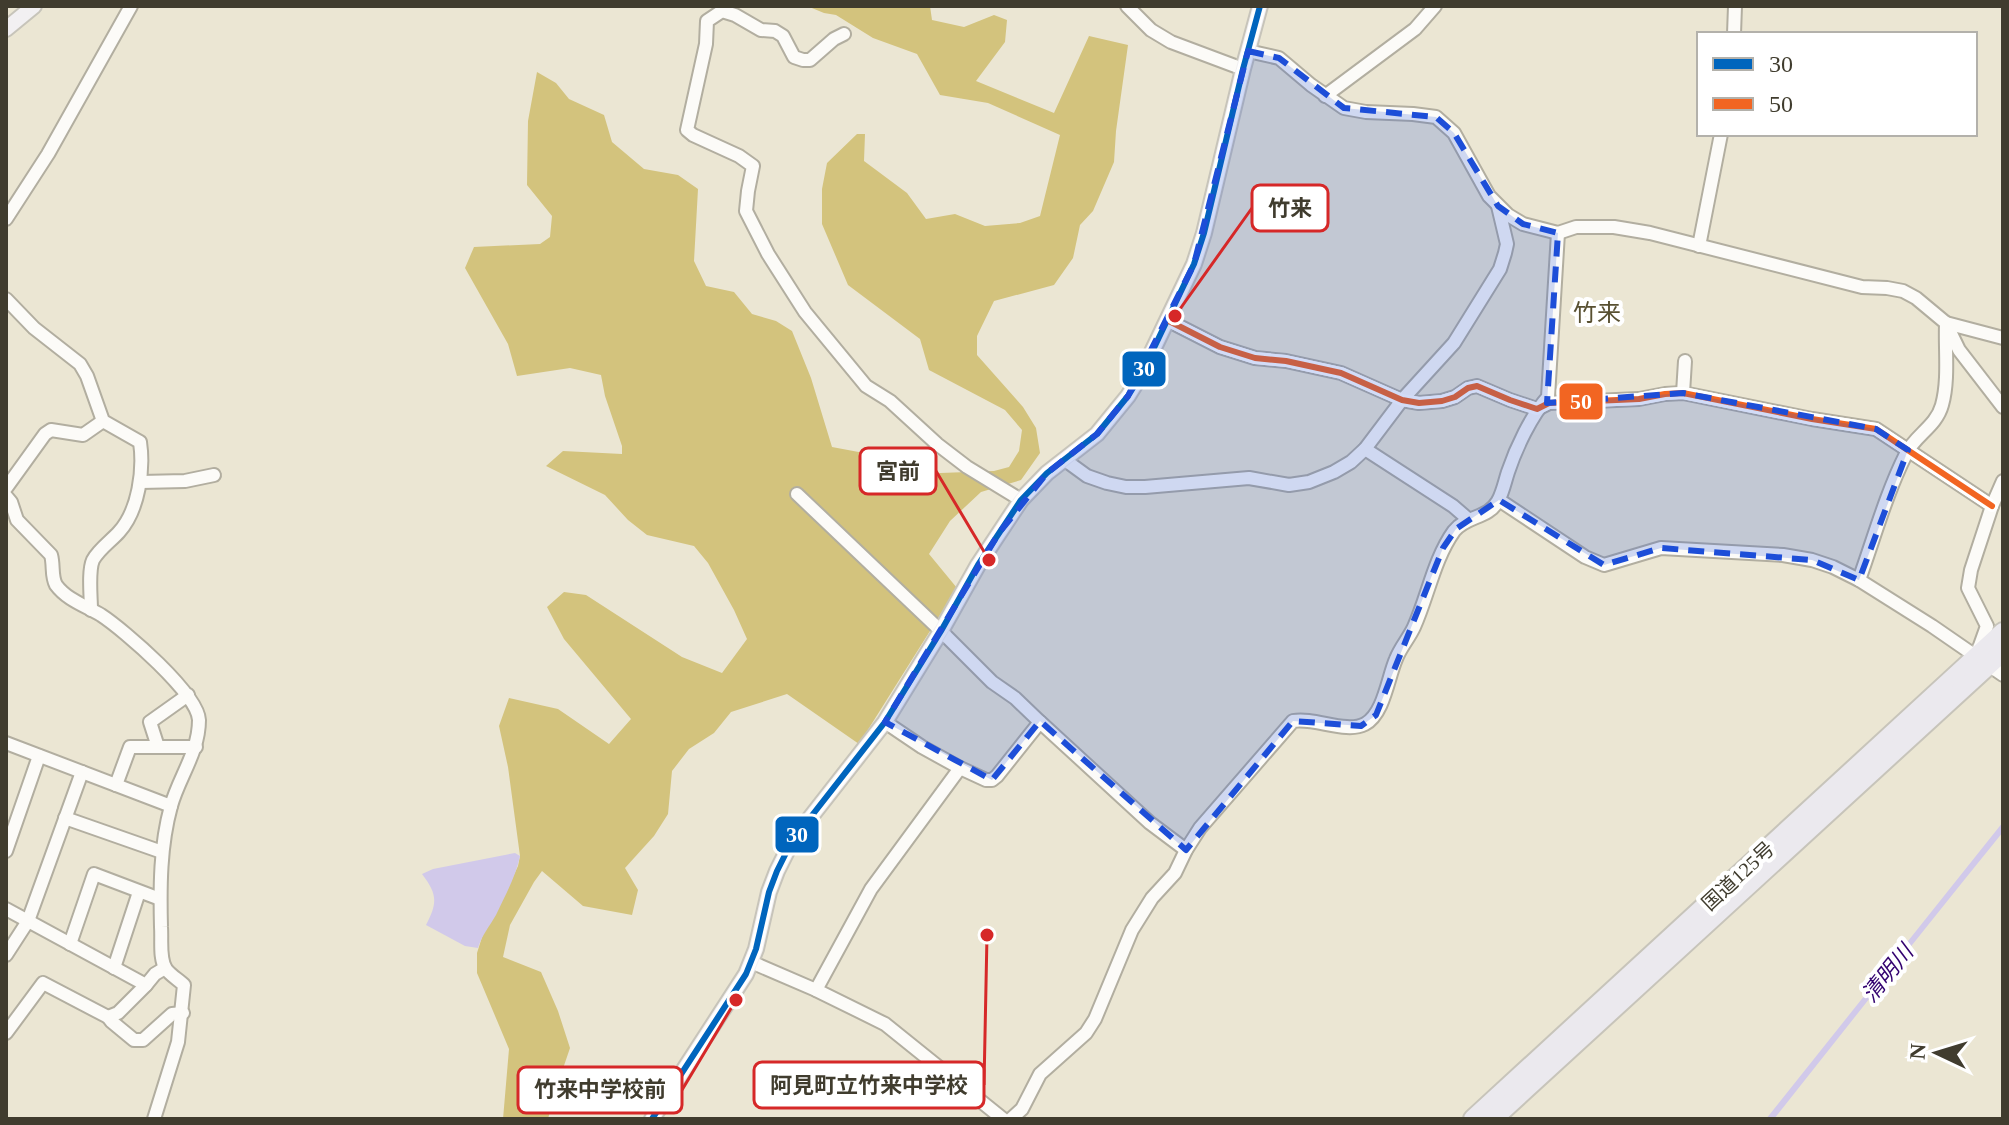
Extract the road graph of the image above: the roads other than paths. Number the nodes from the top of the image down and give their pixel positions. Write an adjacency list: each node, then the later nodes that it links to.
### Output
1 (34, 6): 7 (main road)
2 (131, 6): 15 (street)
3 (1127, 6): 11 (street)
4 (1260, 6): 10 (main road)
5 (1435, 6): 12 (street)
6 (1735, 6): 8 (street)
7 (6, 29)
8 (1734, 32)
9 (844, 34): 37 (street)
10 (1248, 51): 11 (main road); 12 (street)
11 (1243, 69): 19 (main road)
12 (1325, 96): 14 (street)
13 (1721, 136): 17 (street)
14 (1498, 206): 16 (street); 24 (street)
15 (6, 219)
16 (1558, 233): 17 (street); 26 (street)
17 (1699, 246): 20 (street)
18 (6, 299): 27 (street)
19 (1167, 320): 24 (street); 30 (main road)
20 (1946, 323): 21 (street); 25 (street); 29 (street)
21 (2003, 338)
22 (1685, 361): 23 (street)
23 (1683, 393): 26 (street); 29 (street)
24 (1402, 400): 26 (street); 28 (street)
25 (2003, 407)
26 (1537, 409): 38 (street)
27 (103, 421): 33 (street); 34 (street)
28 (1365, 449): 30 (street); 41 (street)
29 (1908, 450): 39 (street); 42 (street)
30 (1065, 460): 37 (main road)
31 (214, 475): 33 (street)
32 (2003, 481): 39 (street)
33 (141, 482): 43 (street)
34 (6, 488)
35 (797, 494): 44 (street)
36 (6, 496): 40 (street)
37 (1021, 500): 44 (main road)
38 (1499, 500): 41 (street); 42 (street)
39 (1992, 506): 47 (street)
40 (10, 514): 43 (street)
41 (1468, 519): 60 (street)
42 (1859, 580): 47 (street)
43 (91, 610): 48 (street)
44 (941, 631): 49 (main road); 50 (street)
45 (2003, 632): 47 (highway, 国道125号)
46 (2003, 652): 47 (highway, 国道125号)
47 (1989, 666): 81 (highway, 国道125号); 82 (highway, 国道125号)
48 (188, 695): 52 (street); 53 (street)
49 (885, 722): 55 (street); 69 (main road)
50 (1040, 722): 55 (street); 60 (street)
51 (6, 743): 54 (street)
52 (158, 747): 53 (street); 57 (street)
53 (196, 747): 58 (street)
54 (39, 756): 56 (street); 61 (street)
55 (960, 768): 73 (street)
56 (82, 772): 57 (street); 59 (street)
57 (116, 785): 58 (street)
58 (171, 806): 62 (street)
59 (65, 818): 62 (street); 66 (street)
60 (1186, 850): 80 (street)
61 (6, 851)
62 (162, 852): 64 (street)
63 (139, 892): 64 (street); 67 (street); 70 (street)
64 (160, 899): 71 (street)
65 (6, 909): 66 (street)
66 (28, 921): 67 (street); 68 (street)
67 (70, 944): 70 (street)
68 (6, 955)
69 (751, 962): 73 (street); 78 (main road)
70 (114, 968): 72 (street)
71 (165, 968): 72 (street); 74 (street)
72 (146, 985): 75 (street)
73 (816, 990): 79 (street)
74 (183, 1013): 75 (street); 77 (street)
75 (108, 1017): 76 (street)
76 (6, 1033)
77 (154, 1119)
78 (652, 1119)
79 (1003, 1119)
80 (1011, 1119)
81 (1473, 1119)
82 (1493, 1119)

